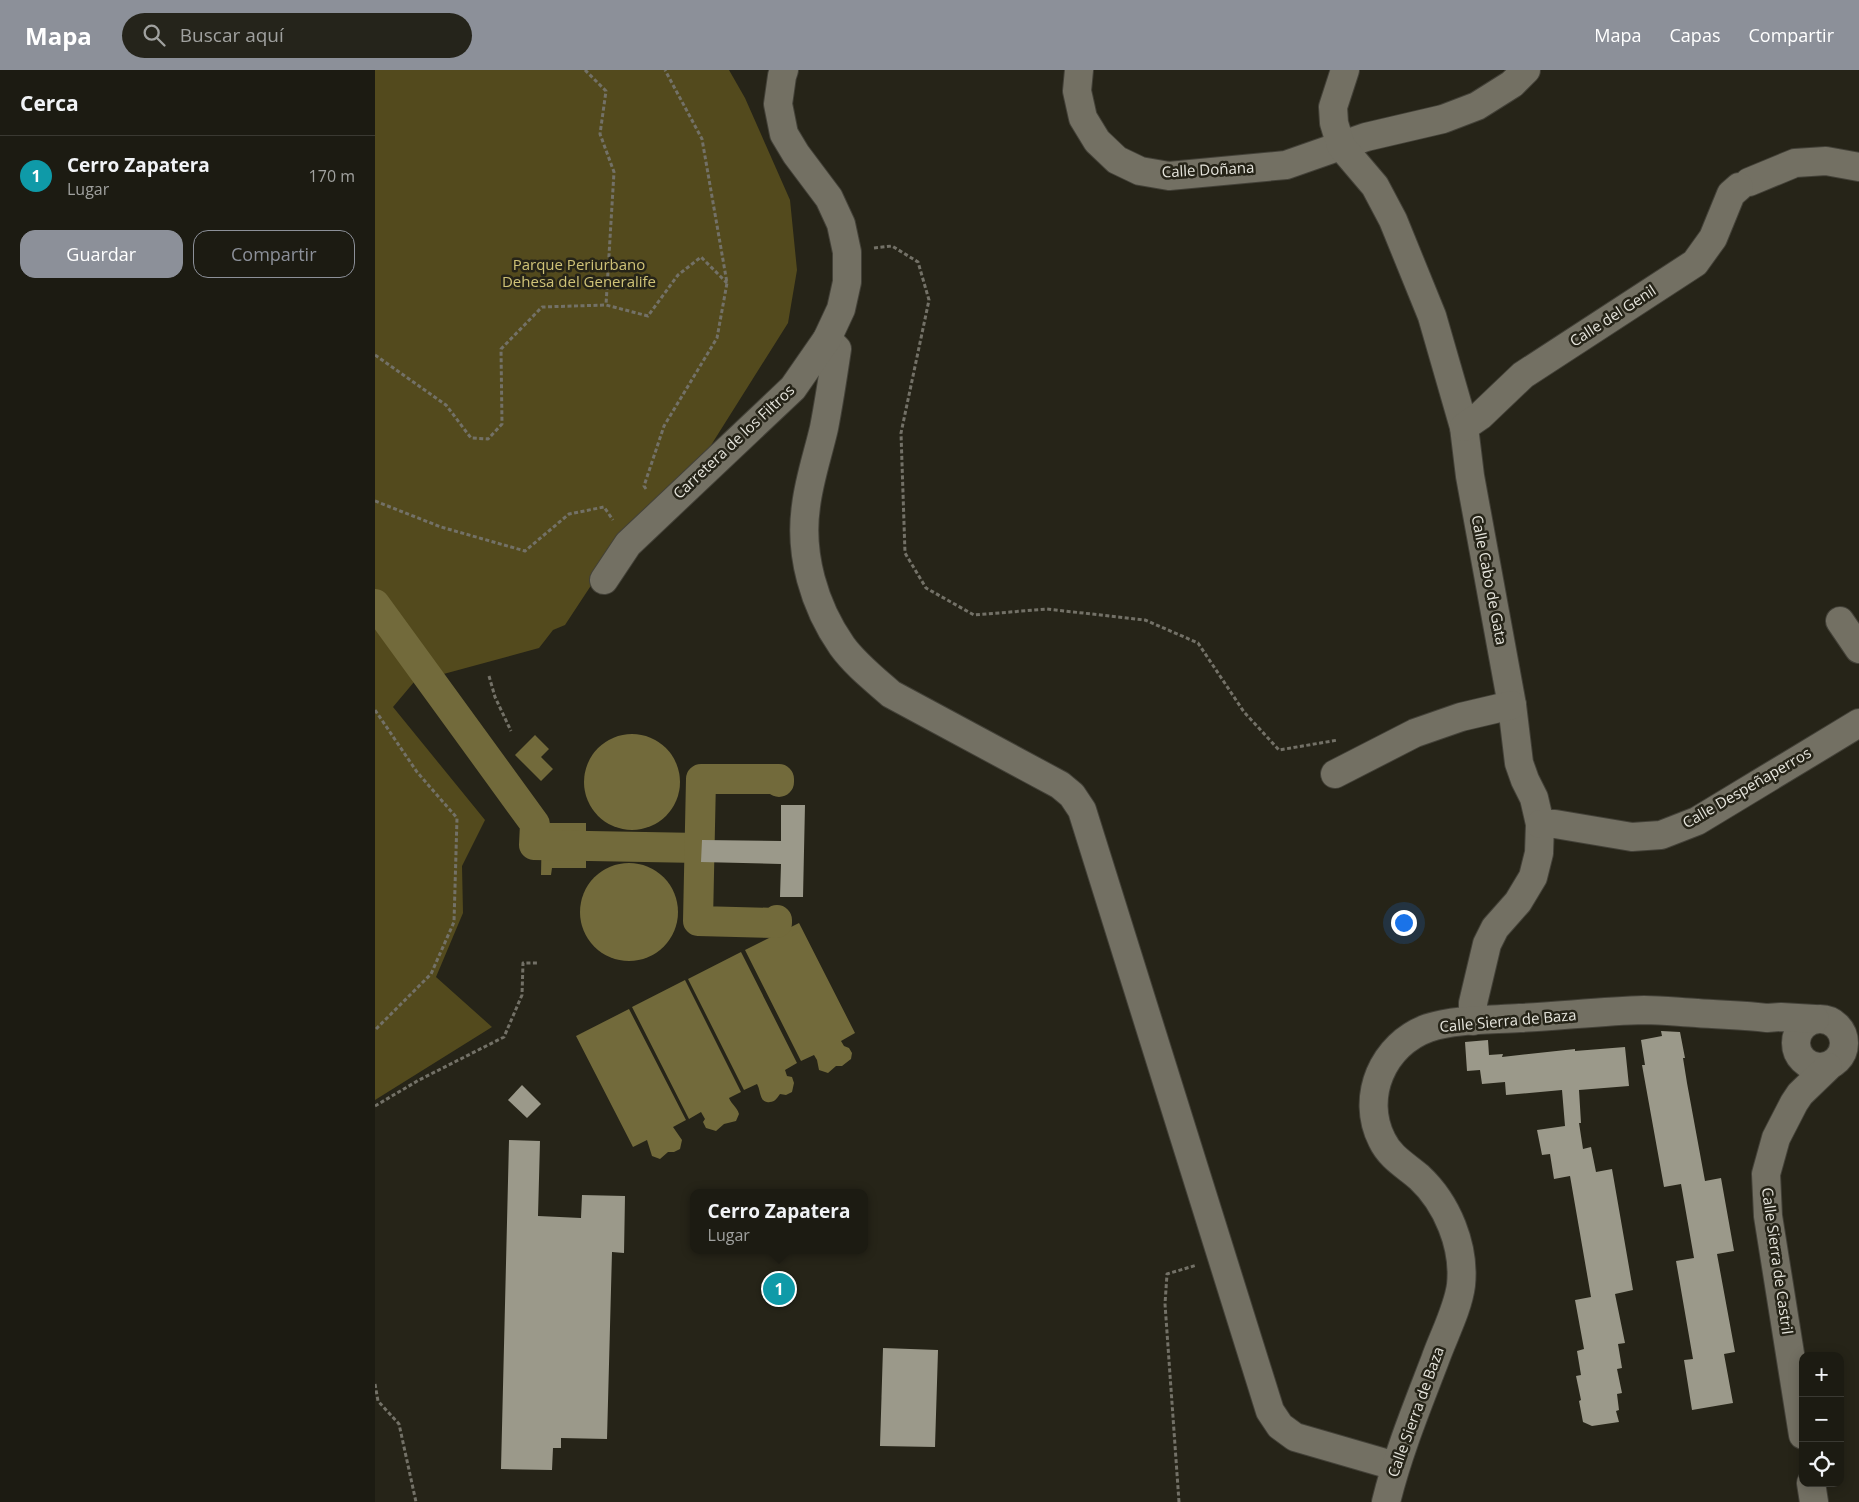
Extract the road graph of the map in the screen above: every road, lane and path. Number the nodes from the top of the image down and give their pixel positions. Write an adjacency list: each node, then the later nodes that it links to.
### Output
1 (585, 70): 11 (path)
2 (665, 70): 10 (path)
3 (784, 70): 9 (street, Carretera de los Filtros)
4 (1079, 70): 7 (street, Calle Doñana)
5 (1345, 70): 7 (street)
6 (1526, 70): 7 (street, Calle Doñana)
7 (1341, 146): 14 (street, Calle Cabo de Gata)
8 (1859, 167): 14 (street, Calle del Genil)
9 (847, 252): 12 (street, Carretera de los Filtros); 26 (path)
10 (727, 283): 11 (path); 16 (path)
11 (606, 305): 13 (path)
12 (827, 339): 16 (street, Carretera de los Filtros); 41 (street)
13 (375, 356)
14 (1463, 427): 22 (street, Calle Cabo de Gata)
15 (375, 501): 17 (path)
16 (658, 514): 18 (street, Carretera de los Filtros)
17 (615, 522)
18 (604, 580)
19 (1840, 621): 20 (street)
20 (1859, 650)
21 (489, 676): 25 (path)
22 (1512, 705): 27 (street); 28 (street, Calle Cabo de Gata)
23 (375, 710): 33 (path)
24 (1859, 723): 28 (street, Calle Despeñaperros)
25 (511, 731)
26 (1345, 738)
27 (1335, 774)
28 (1540, 824): 31 (street, Calle Cabo de Gata)
29 (537, 963): 37 (path)
30 (1767, 1018): 31 (street, Calle Sierra de Baza); 32 (street, Calle Sierra de Baza); 34 (street)
31 (1473, 1021): 41 (street, Calle Sierra de Baza)
32 (1836, 1023): 34 (street); 35 (street)
33 (375, 1030)
34 (1799, 1054): 35 (street); 36 (street, Calle Sierra de Castril)
35 (1841, 1059): 36 (street, Calle Sierra de Castril)
36 (1800, 1094): 40 (street, Calle Sierra de Castril)
37 (375, 1106)
38 (1201, 1263): 44 (path)
39 (375, 1384): 43 (path)
40 (1799, 1410)
41 (1395, 1466): 45 (street, Calle Sierra de Baza)
42 (1811, 1487): 46 (street)
43 (416, 1502)
44 (1179, 1502)
45 (1386, 1502)
46 (1813, 1502)

